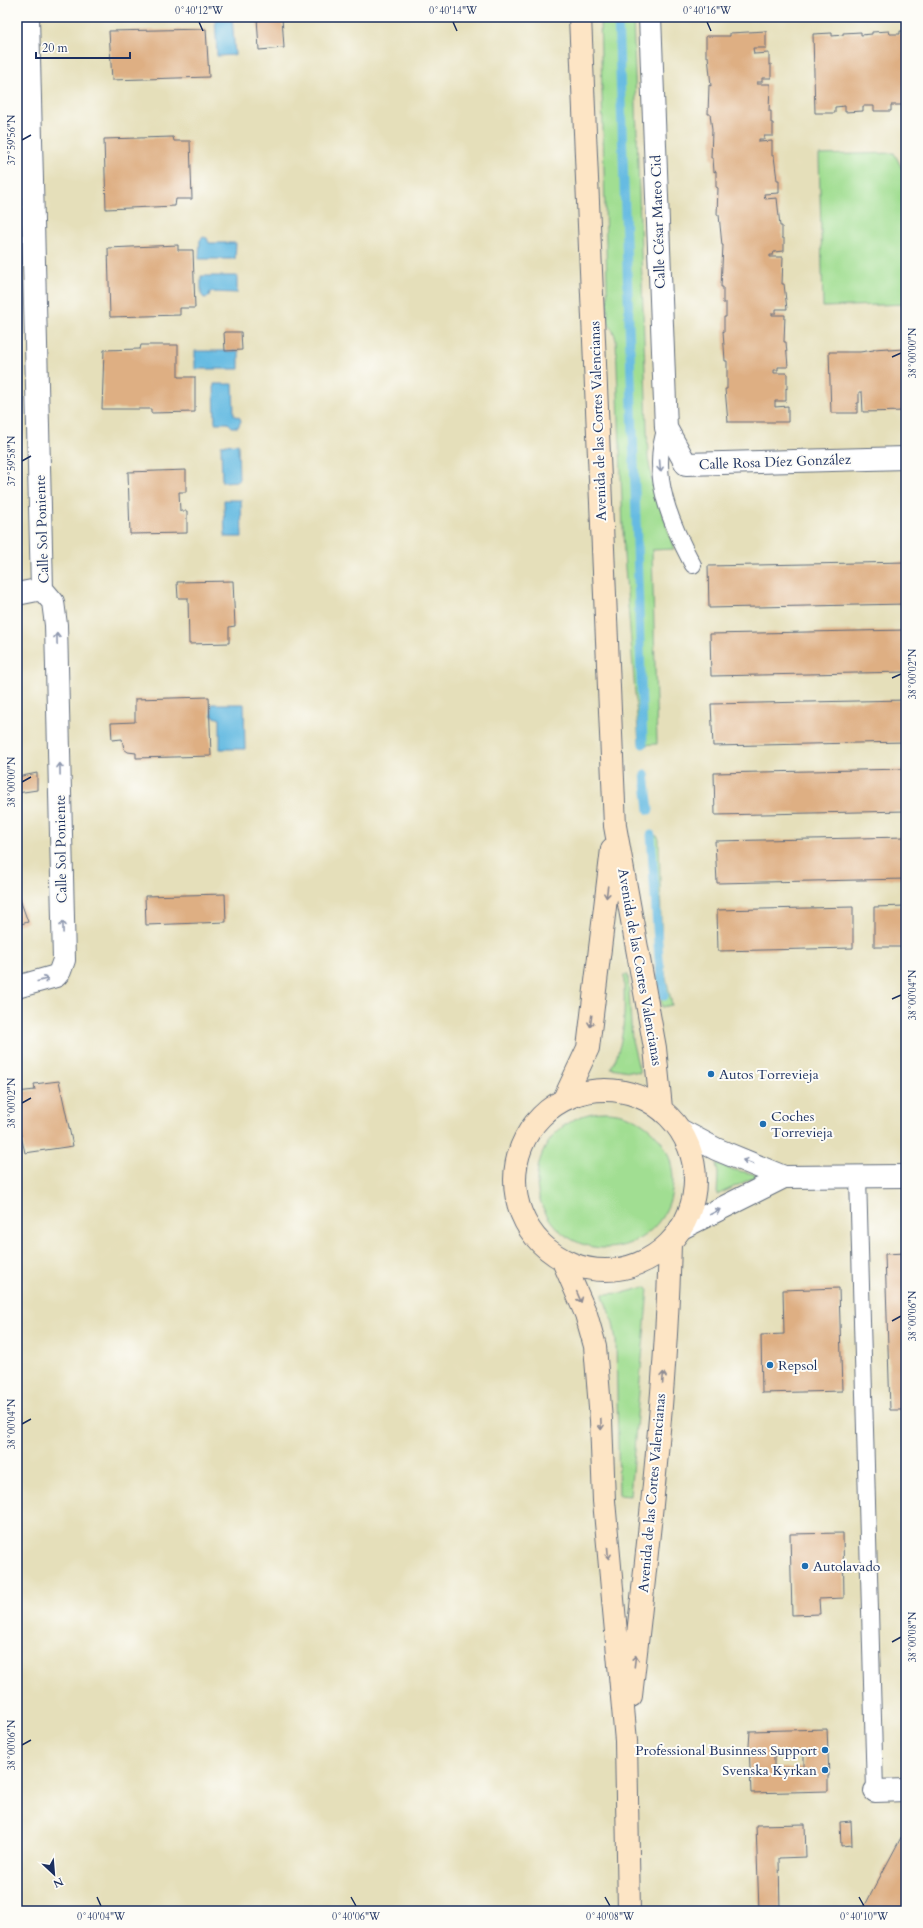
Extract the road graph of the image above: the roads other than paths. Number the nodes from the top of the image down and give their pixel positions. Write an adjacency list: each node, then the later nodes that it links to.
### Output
1 (28, 17): 4 (street, Calle Sol Poniente)
2 (580, 17): 10 (main road, Avenida de las Cortes Valencianas)
3 (650, 17): 5 (street, Calle César Mateo Cid)
4 (25, 200): 8 (street, Calle Sol Poniente)
5 (666, 428): 6 (street, Calle Rosa Díez González); 7 (lane, one-way to 7)
6 (906, 458)
7 (694, 565)
8 (42, 589): 9 (street); 11 (street, Calle Sol Poniente, one-way to 8)
9 (17, 594)
10 (615, 826): 12 (main road, Avenida de las Cortes Valencianas, one-way to 12); 13 (main road, Avenida de las Cortes Valencianas)
11 (17, 986)
12 (564, 1099): 13 (main road); 19 (main road)
13 (662, 1108): 14 (main road)
14 (682, 1131): 16 (street, one-way to 14); 18 (main road)
15 (906, 1176): 17 (street)
16 (784, 1177): 17 (street); 18 (street, one-way to 16)
17 (858, 1177): 22 (lane)
18 (675, 1236): 19 (main road); 20 (main road, Avenida de las Cortes Valencianas, one-way to 18)
19 (563, 1261): 20 (main road, Avenida de las Cortes Valencianas, one-way to 20)
20 (626, 1741): 23 (main road, Avenida de las Cortes Valencianas)
21 (906, 1790): 22 (street)
22 (875, 1791)
23 (629, 1911)

